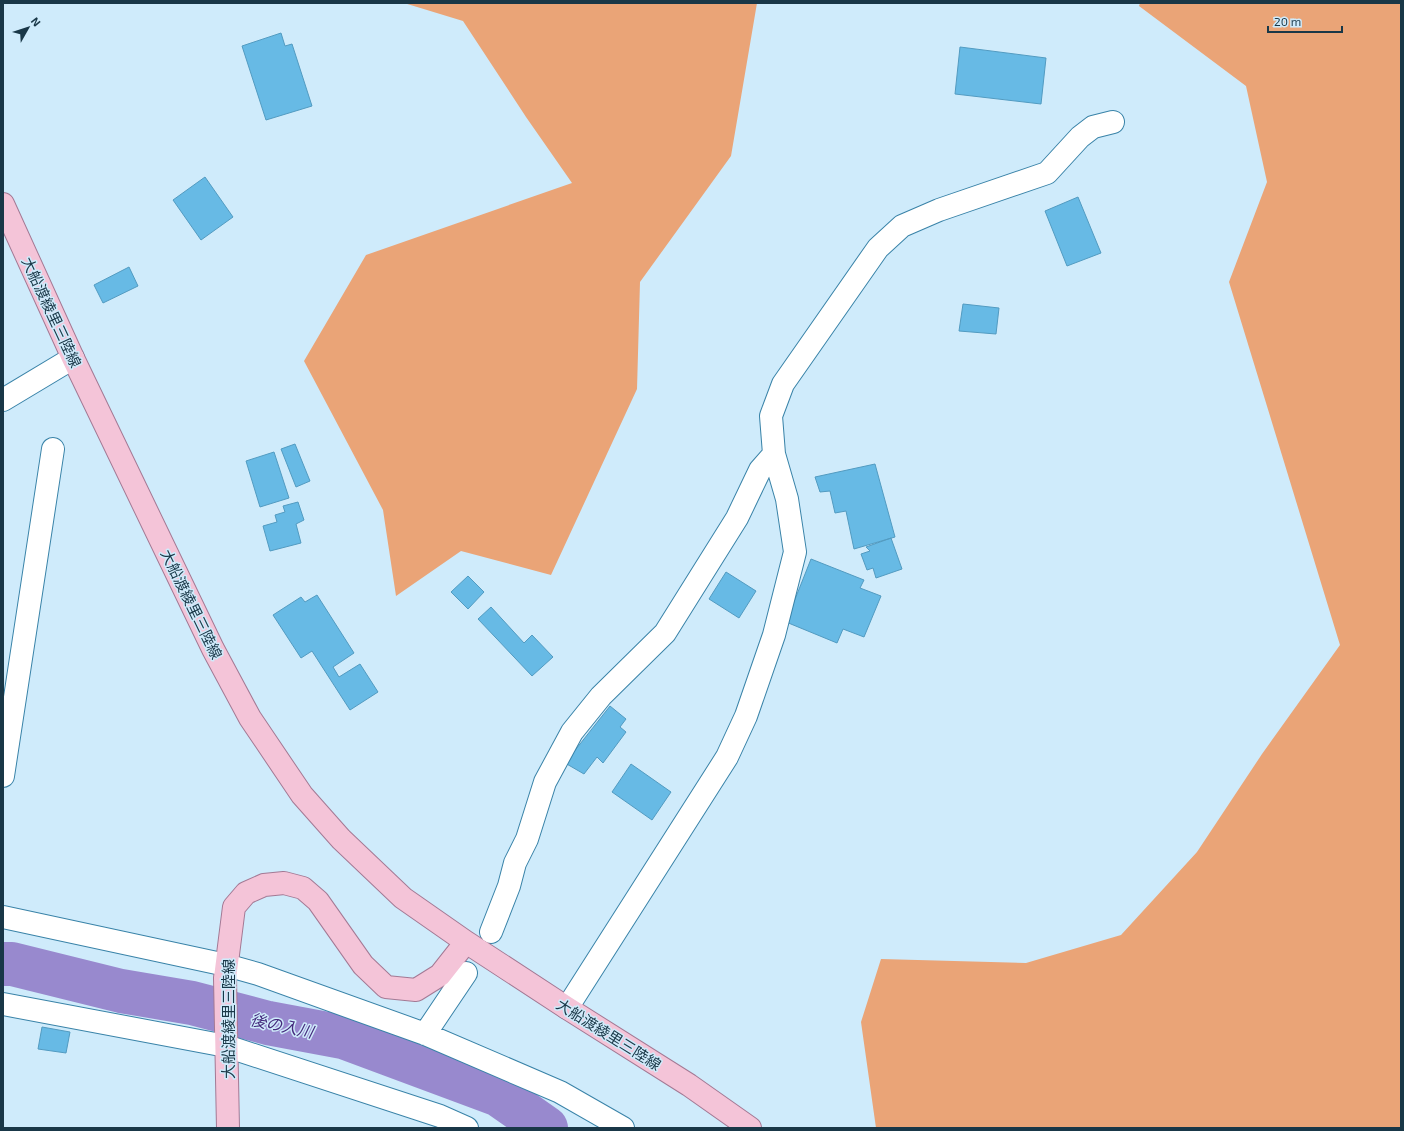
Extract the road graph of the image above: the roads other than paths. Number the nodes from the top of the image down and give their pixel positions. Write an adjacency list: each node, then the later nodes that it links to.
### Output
1 (1113, 122): 6 (street)
2 (3, 204): 3 (main road, 大船渡綾里三陸線)
3 (72, 358): 4 (street); 10 (main road, 大船渡綾里三陸線)
4 (3, 400)
5 (53, 449): 7 (street)
6 (774, 454): 9 (street); 14 (street)
7 (3, 776)
8 (3, 917): 11 (street)
9 (491, 932)
10 (466, 942): 11 (main road, 大船渡綾里三陸線); 14 (main road, 大船渡綾里三陸線)
11 (226, 972): 15 (street); 16 (main road, 大船渡綾里三陸線)
12 (466, 974): 15 (street)
13 (3, 1004): 16 (street)
14 (568, 1008): 20 (main road, 大船渡綾里三陸線)
15 (425, 1034): 19 (street)
16 (226, 1041): 17 (main road, 大船渡綾里三陸線); 18 (street)
17 (228, 1128)
18 (467, 1128)
19 (623, 1128)
20 (750, 1128)

